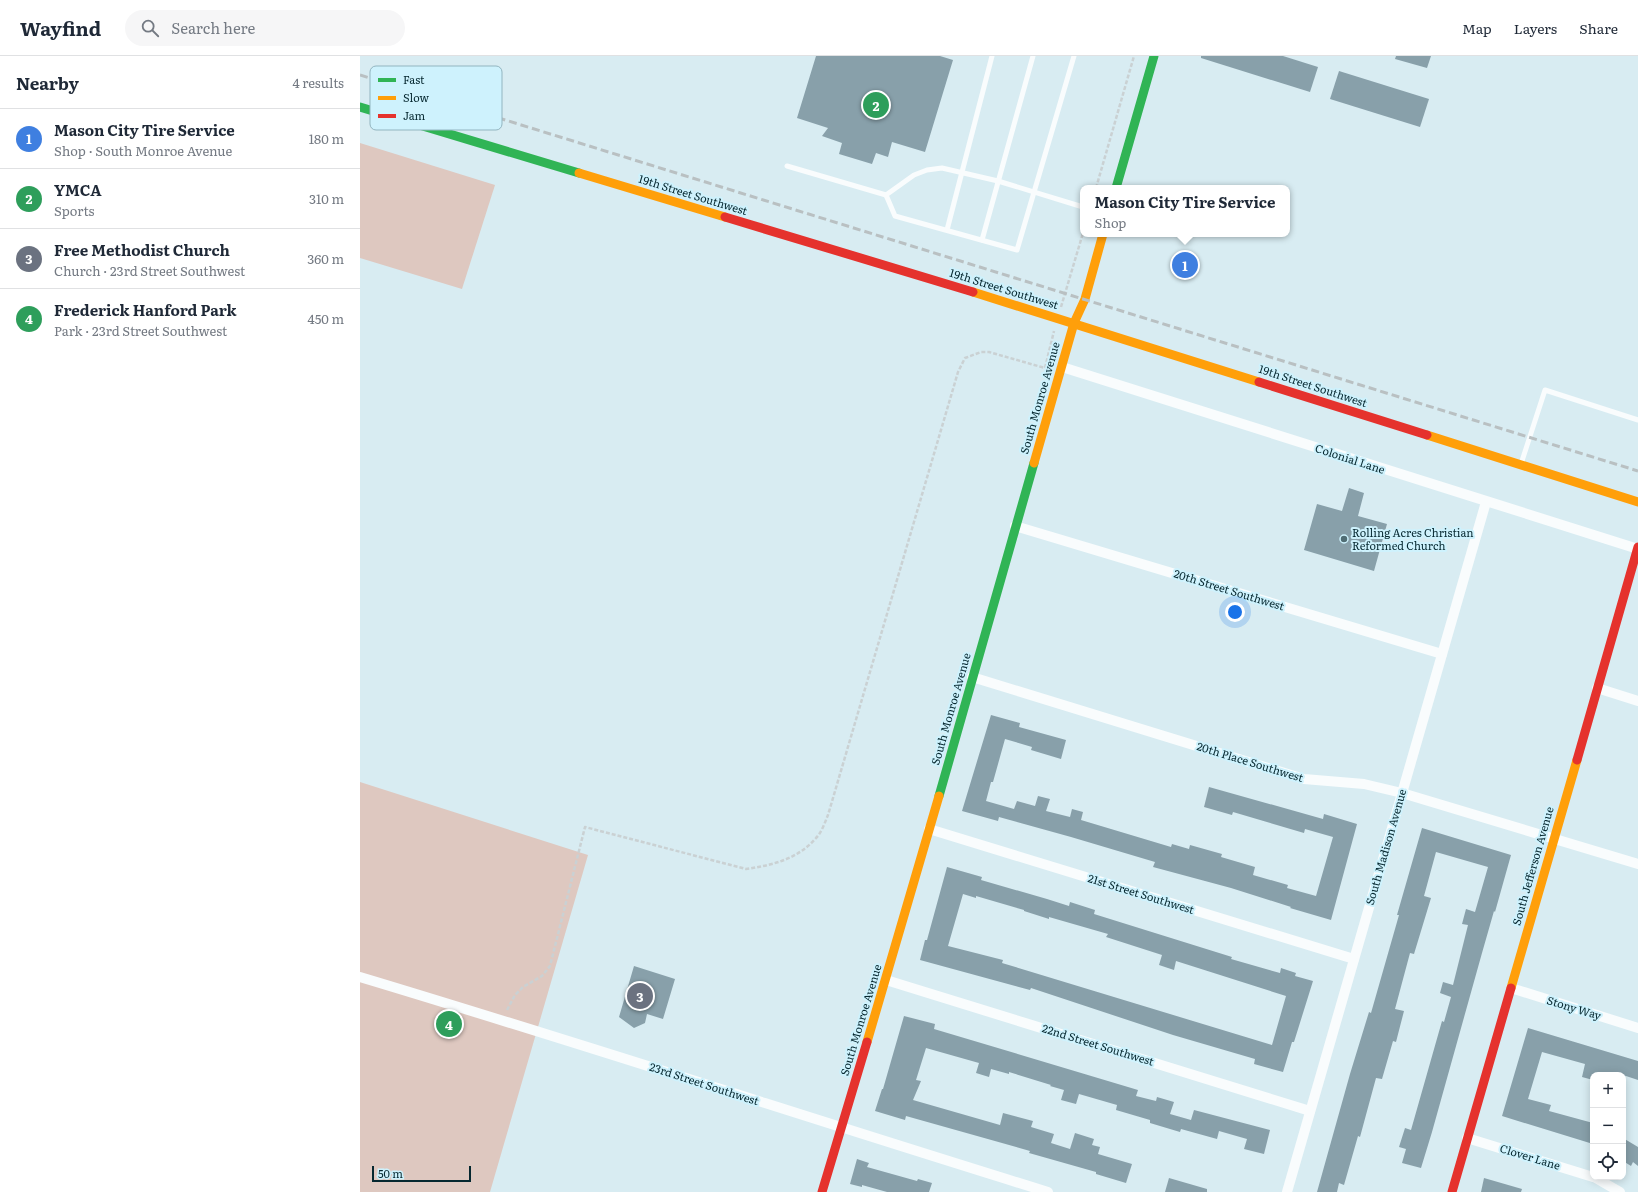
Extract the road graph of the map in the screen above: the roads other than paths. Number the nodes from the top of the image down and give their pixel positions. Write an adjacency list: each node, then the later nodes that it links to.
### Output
1 (992, 56): 9 (lane)
2 (1032, 56): 10 (lane)
3 (1072, 56): 12 (lane)
4 (1154, 56): 11 (street)
5 (360, 107): 6 (street, 19th Street Southwest)
6 (370, 110)
7 (436, 130): 18 (street, 19th Street Southwest)
8 (787, 166): 13 (lane)
9 (961, 173): 10 (lane); 13 (lane); 15 (lane)
10 (998, 181): 12 (lane); 17 (lane)
11 (1117, 185)
12 (1034, 193): 14 (lane); 17 (lane)
13 (886, 195): 15 (lane)
14 (1080, 206)
15 (947, 230): 17 (lane)
16 (1102, 237): 18 (street, South Monroe Avenue)
17 (982, 240)
18 (1074, 323): 19 (street, South Monroe Avenue); 21 (street, 19th Street Southwest)
19 (1062, 367): 22 (street, Colonial Lane); 24 (street, South Monroe Avenue)
20 (1638, 420): 21 (lane)
21 (1521, 464): 23 (street, 19th Street Southwest)
22 (1486, 502): 25 (street, Colonial Lane); 26 (street, South Madison Avenue)
23 (1638, 502)
24 (1016, 526): 26 (street, 20th Street Southwest); 27 (street, South Monroe Avenue)
25 (1638, 548): 28 (street, South Jefferson Avenue)
26 (1442, 654): 30 (street, South Madison Avenue)
27 (972, 677): 30 (street, 20th Place Southwest); 31 (street, South Monroe Avenue)
28 (1597, 688): 29 (street); 32 (street, South Jefferson Avenue)
29 (1638, 701)
30 (1402, 793): 32 (street, 20th Place Southwest); 34 (street, South Madison Avenue)
31 (929, 829): 34 (street, 21st Street Southwest); 36 (street, South Monroe Avenue)
32 (1554, 838): 33 (street, 20th Place Southwest); 37 (street, South Jefferson Avenue)
33 (1638, 864)
34 (1354, 959): 39 (street, South Madison Avenue)
35 (360, 977): 40 (street, 23rd Street Southwest)
36 (886, 980): 39 (street, 22nd Street Southwest); 40 (street, South Monroe Avenue)
37 (1511, 988): 38 (street, Stony Way); 41 (street, South Jefferson Avenue)
38 (1638, 1028)
39 (1310, 1111): 46 (street, South Madison Avenue)
40 (840, 1128): 44 (street, South Monroe Avenue); 45 (street, 23rd Street Southwest)
41 (1467, 1138): 42 (street, Clover Lane); 47 (street, South Jefferson Avenue)
42 (1590, 1176)
43 (1598, 1180): 48 (street, Clover Lane)
44 (822, 1192)
45 (1048, 1192)
46 (1286, 1192)
47 (1452, 1192)
48 (1620, 1192)

